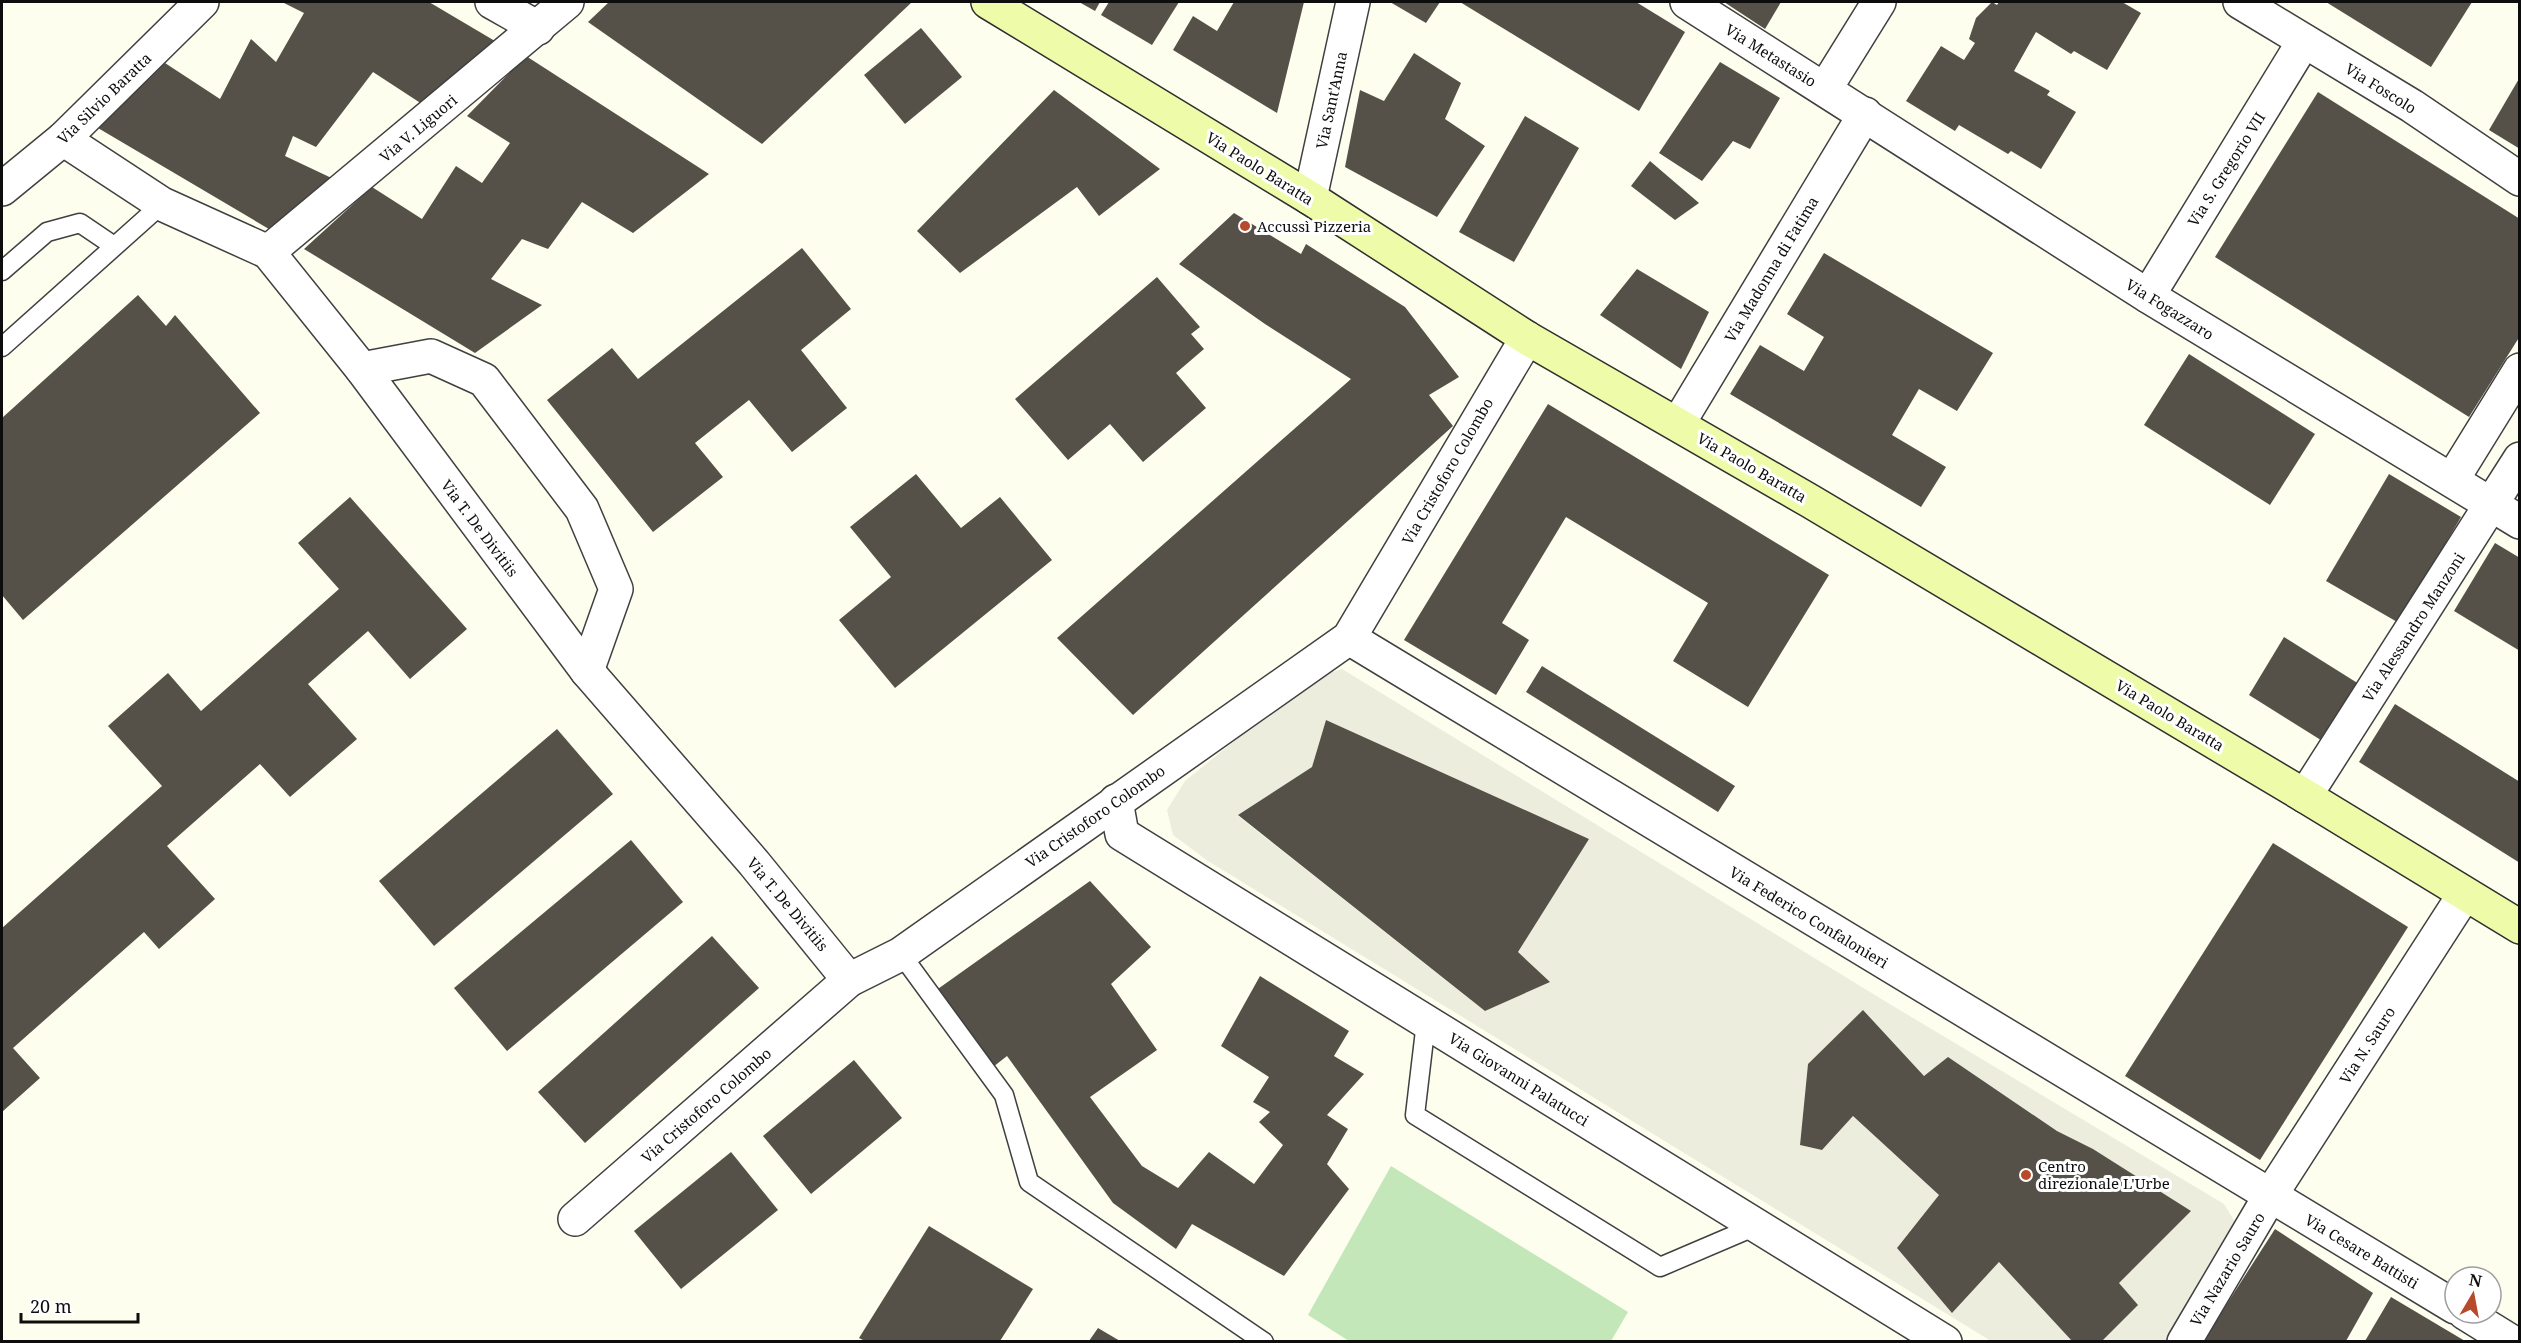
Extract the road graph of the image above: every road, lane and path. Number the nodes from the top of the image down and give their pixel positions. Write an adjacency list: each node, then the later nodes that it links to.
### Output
1 (202, 2): 13 (street, Via Silvio Baratta)
2 (492, 2): 10 (street)
3 (567, 2): 10 (street, Via V. Liguori)
4 (988, 2): 16 (main road, Via Paolo Baratta)
5 (1353, 2): 16 (street, Via Sant'Anna)
6 (1687, 2): 11 (street, Via Metastasio)
7 (1879, 2): 11 (street)
8 (2240, 2): 9 (street, Via Foscolo)
9 (2294, 23): 14 (street, Via Foscolo); 21 (street, Via S. Gregorio VII)
10 (538, 28): 19 (street, Via V. Liguori)
11 (1825, 89): 12 (street, Via Fogazzaro)
12 (1858, 124): 21 (street, Via Fogazzaro); 26 (street, Via Madonna di Fatima)
13 (63, 139): 15 (street, Via Silvio Baratta); 17 (street, Via T. De Divitiis)
14 (2520, 179)
15 (2, 189)
16 (1310, 198): 22 (main road, Via Paolo Baratta)
17 (162, 204): 18 (lane); 19 (street, Via T. De Divitiis)
18 (114, 246): 20 (lane); 23 (lane)
19 (268, 252): 24 (street, Via T. De Divitiis)
20 (2, 271)
21 (2148, 296): 28 (street, Via Fogazzaro)
22 (1527, 338): 26 (main road, Via Paolo Baratta); 31 (street, Via Cristoforo Colombo)
23 (2, 347)
24 (362, 369): 32 (street, Via T. De Divitiis); 32 (street)
25 (2520, 370): 28 (street)
26 (1678, 424): 33 (main road, Via Paolo Baratta)
27 (2520, 459): 29 (street, Via Alessandro Manzoni)
28 (2452, 480): 29 (street, Via Fogazzaro)
29 (2492, 505): 30 (street, Via Fogazzaro); 33 (street, Via Alessandro Manzoni)
30 (2520, 522)
31 (1349, 638): 34 (street, Via Cristoforo Colombo); 40 (street, Via Federico Confalonieri)
32 (586, 671): 38 (street, Via T. De Divitiis)
33 (2305, 796): 35 (main road, Via Paolo Baratta)
34 (1116, 801): 37 (street, Via Cristoforo Colombo); 39 (street, Via Giovanni Palatucci)
35 (2464, 895): 36 (main road, Via Paolo Baratta); 40 (street, Via N. Sauro)
36 (2520, 927)
37 (901, 954): 38 (street, Via Cristoforo Colombo); 45 (lane)
38 (849, 980): 41 (street, Via Cristoforo Colombo)
39 (1426, 1022): 42 (street, Via Giovanni Palatucci); 42 (lane)
40 (2270, 1196): 43 (street, Via Cesare Battisti); 47 (street, Via Nazario Sauro)
41 (575, 1219)
42 (1756, 1226): 46 (street, Via Giovanni Palatucci)
43 (2443, 1300)
44 (2485, 1325): 48 (street)
45 (1264, 1341)
46 (1945, 1341)
47 (2184, 1341)
48 (2512, 1341)

